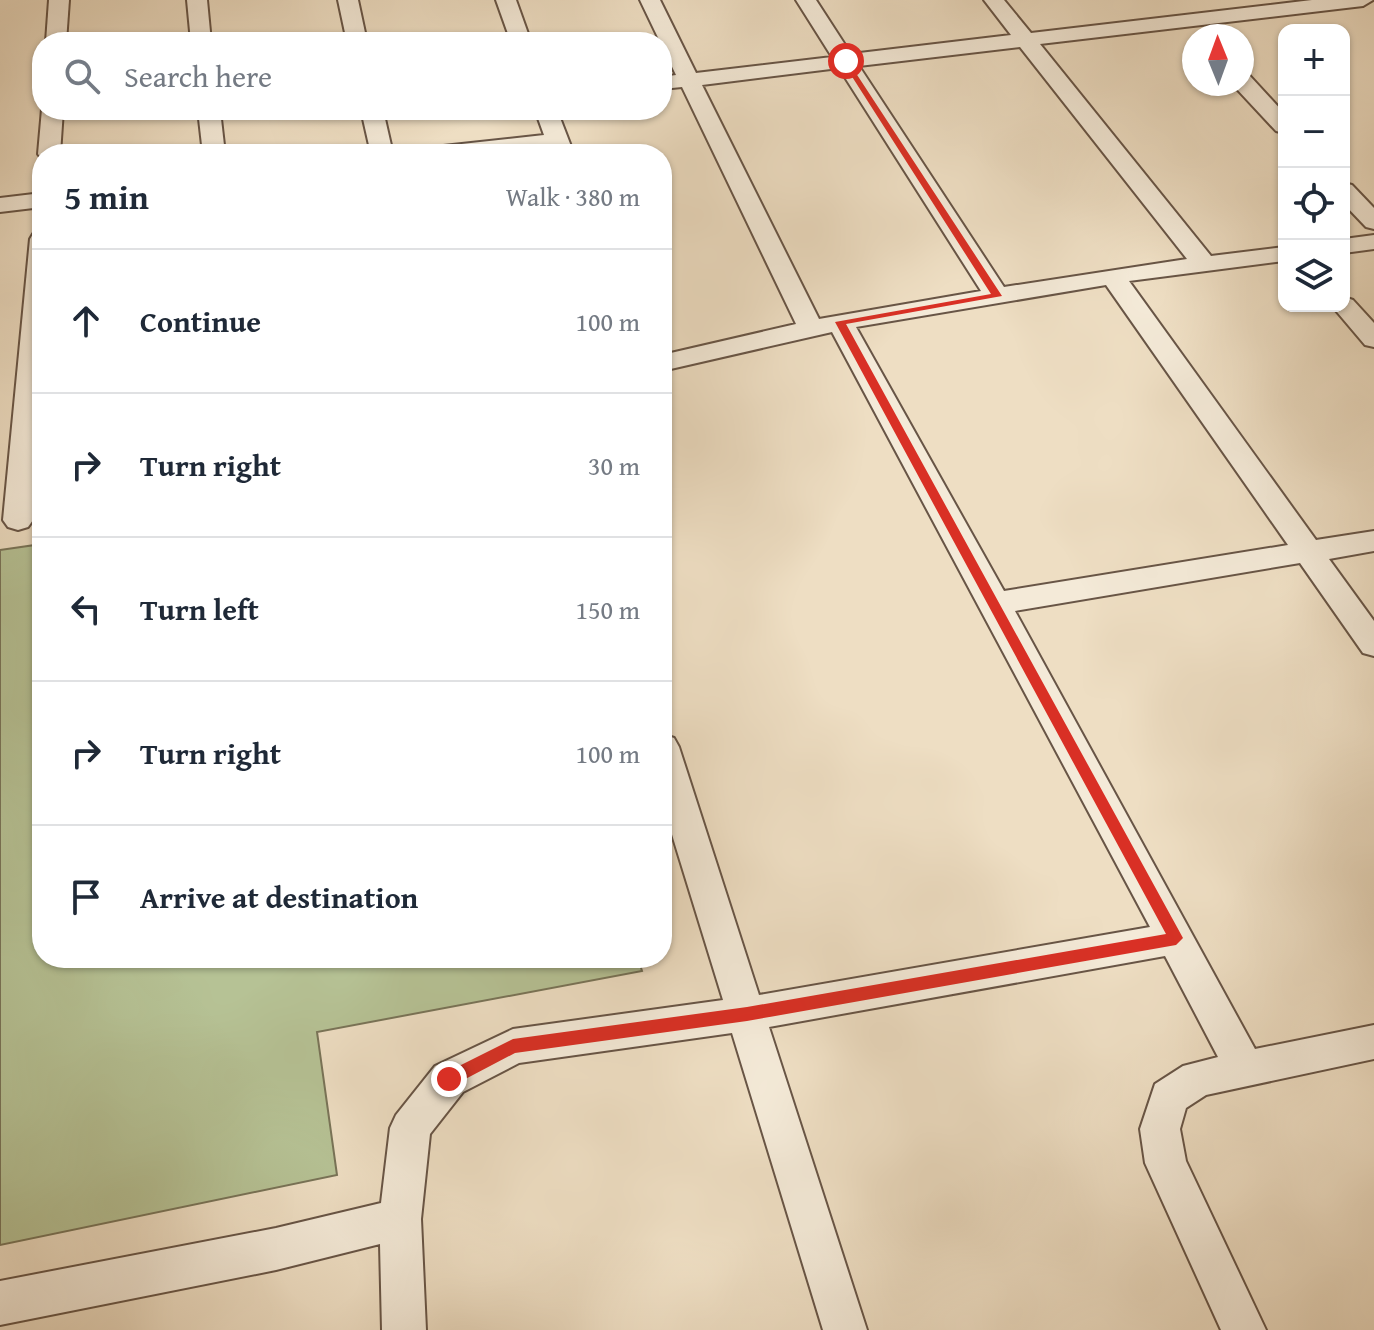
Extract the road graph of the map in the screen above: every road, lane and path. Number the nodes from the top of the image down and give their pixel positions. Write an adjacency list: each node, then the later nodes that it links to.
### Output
1 (59, 0): 12 (street)
2 (197, 0): 13 (street)
3 (348, 0): 14 (street)
4 (506, 0): 15 (street)
5 (650, 0): 16 (street)
6 (806, 0): 19 (street)
7 (994, 0): 17 (street)
8 (1166, 0): 10 (street)
9 (1363, 0): 10 (street)
10 (1185, 20): 11 (street); 17 (street)
11 (1189, 24)
12 (57, 32)
13 (200, 32)
14 (355, 32)
15 (517, 32)
16 (666, 32)
17 (1025, 39): 19 (street); 39 (street)
18 (672, 45): 20 (street)
19 (846, 61): 20 (street); 41 (street)
20 (689, 80): 21 (street); 43 (street)
21 (672, 82)
22 (1254, 94): 27 (street)
23 (51, 120): 28 (street)
24 (210, 120): 29 (street)
25 (374, 120): 30 (street)
26 (550, 120): 31 (street)
27 (1278, 120)
28 (50, 144)
29 (213, 144)
30 (380, 144)
31 (559, 144)
32 (1350, 196): 35 (street)
33 (32, 201): 34 (street)
34 (0, 205)
35 (1374, 222)
36 (1374, 242): 37 (street)
37 (1350, 245)
38 (1278, 255): 39 (street)
39 (1204, 264): 40 (street)
40 (1113, 276): 41 (street); 49 (street)
41 (997, 296): 43 (street)
42 (1350, 312): 44 (street)
43 (825, 326): 45 (street); 50 (street)
44 (1374, 339)
45 (672, 361)
46 (32, 367): 47 (street)
47 (20, 520)
48 (1374, 541): 49 (street)
49 (1308, 552): 50 (street); 51 (street)
50 (995, 603): 53 (street)
51 (1374, 645)
52 (672, 778): 54 (street)
53 (1176, 938): 54 (street); 56 (street)
54 (747, 1014): 57 (street); 60 (street)
55 (1374, 1042): 56 (street)
56 (1246, 1071): 61 (street)
57 (400, 1219): 58 (street); 59 (street)
58 (0, 1303)
59 (404, 1330)
60 (845, 1330)
61 (1244, 1330)

